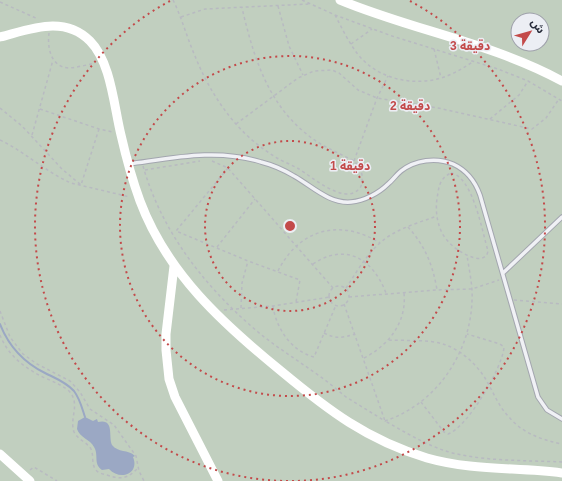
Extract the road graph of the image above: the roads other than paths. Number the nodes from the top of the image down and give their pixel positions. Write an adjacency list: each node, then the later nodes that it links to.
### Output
1 (340, 0): 3 (street)
2 (0, 37): 4 (street)
3 (562, 81)
4 (128, 164): 6 (street); 7 (lane)
5 (562, 216): 7 (lane)
6 (174, 266): 10 (street); 12 (street)
7 (503, 273): 8 (lane)
8 (562, 419)
9 (0, 454): 11 (street)
10 (562, 474)
11 (27, 478)
12 (218, 481)

